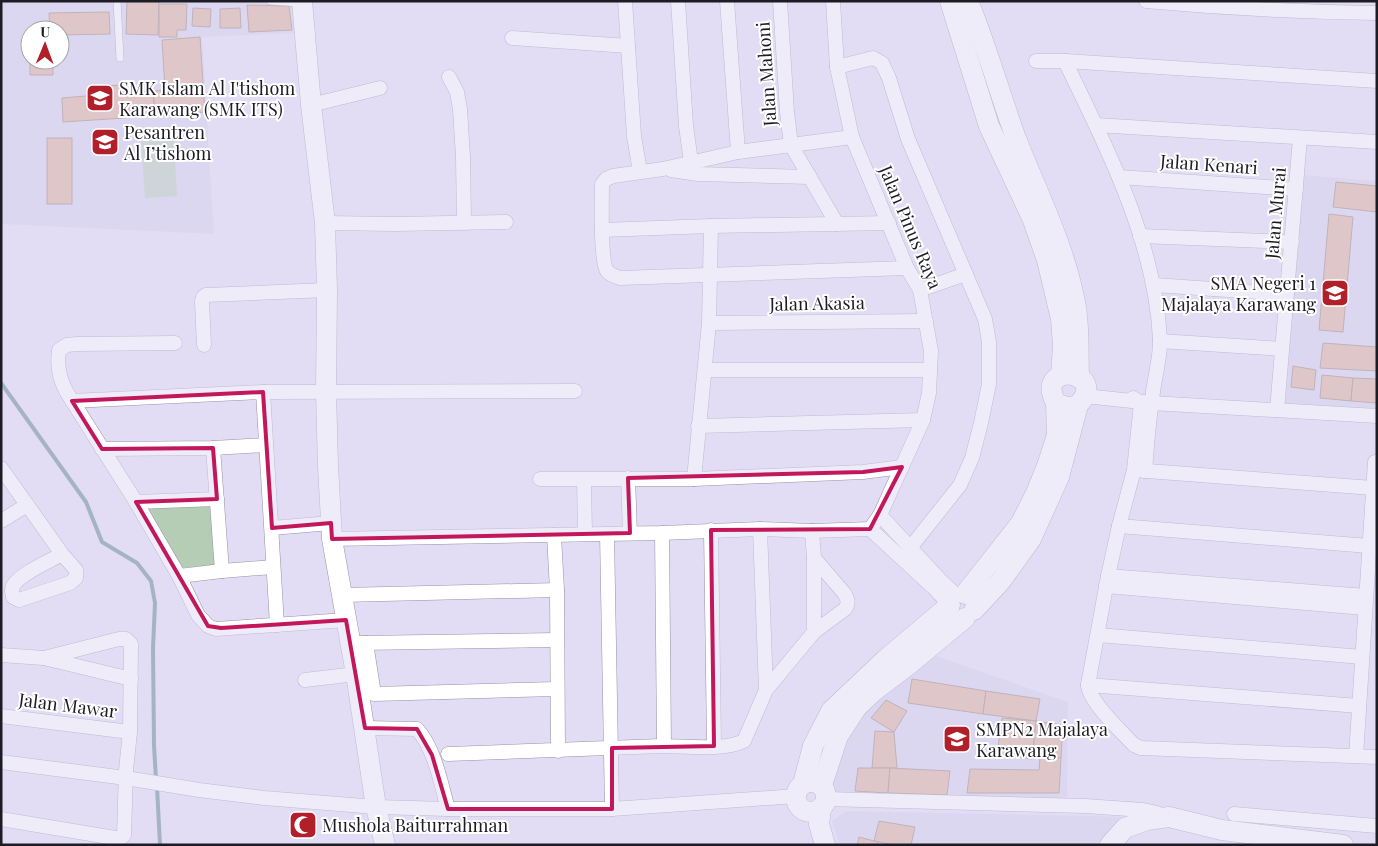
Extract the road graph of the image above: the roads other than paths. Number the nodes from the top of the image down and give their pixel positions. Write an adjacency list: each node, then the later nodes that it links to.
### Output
1 (117, 1): 17 (lane)
2 (270, 1): 11 (lane)
3 (625, 1): 16 (street)
4 (678, 1): 31 (street)
5 (727, 1): 30 (street)
6 (780, 1): 29 (street, Jalan Mahoni)
7 (833, 1): 20 (street, Jalan Pinus Raya)
8 (950, 1): 46 (street)
9 (968, 1): 46 (street)
10 (1146, 1): 12 (street)
11 (302, 2): 24 (street)
12 (1207, 4): 13 (street)
13 (1328, 7): 14 (street)
14 (1377, 13)
15 (512, 38): 16 (street)
16 (628, 46): 33 (street)
17 (120, 58)
18 (1066, 60): 19 (street); 22 (street); 25 (street)
19 (1036, 61)
20 (837, 67): 26 (street, Jalan Pinus Raya); 48 (street)
21 (449, 77): 39 (street)
22 (1377, 81)
23 (380, 88): 24 (street)
24 (311, 105): 38 (street)
25 (1096, 125): 27 (street); 35 (street)
26 (852, 137): 29 (street); 40 (street, Jalan Pinus Raya)
27 (1300, 138): 28 (street); 36 (street, Jalan Murai)
28 (1377, 142)
29 (791, 145): 30 (street); 34 (street)
30 (738, 152): 31 (street)
31 (691, 162): 32 (street)
32 (662, 169): 33 (street); 34 (street)
33 (640, 172): 43 (street)
34 (810, 176): 41 (street)
35 (1119, 177): 36 (street, Jalan Kenari); 44 (street)
36 (1296, 189): 45 (street, Jalan Murai)
37 (506, 222): 39 (street)
38 (325, 223): 39 (street); 51 (street)
39 (464, 223)
40 (888, 223): 41 (street); 47 (street, Jalan Pinus Raya)
41 (837, 224): 42 (street)
42 (711, 226): 43 (street); 49 (street)
43 (602, 230): 49 (street)
44 (1140, 236): 45 (street); 50 (street)
45 (1292, 242): 53 (street, Jalan Murai)
46 (1054, 257): 62 (street)
47 (908, 268): 49 (street); 52 (street, Jalan Pinus Raya)
48 (966, 274): 52 (street); 103 (street)
49 (711, 275): 55 (street)
50 (1154, 285): 53 (street); 56 (street)
51 (327, 290): 58 (street); 65 (street)
52 (920, 290): 54 (street, Jalan Pinus Raya)
53 (1287, 294): 59 (street, Jalan Murai)
54 (926, 321): 55 (street, Jalan Akasia); 61 (street, Jalan Pinus Raya)
55 (709, 323): 60 (street)
56 (1160, 341): 59 (street); 68 (street)
57 (174, 343): 66 (street)
58 (204, 345)
59 (1282, 349): 69 (street, Jalan Murai)
60 (705, 370): 61 (street); 72 (street)
61 (930, 370): 71 (street, Jalan Pinus Raya)
62 (1078, 389): 67 (street); 67 (street); 68 (street); 113 (street)
63 (574, 391): 65 (street)
64 (263, 392): 65 (street); 66 (street); 73 (street)
65 (326, 392): 96 (street)
66 (72, 400): 75 (street)
67 (1056, 403): 113 (street)
68 (1146, 403): 69 (street); 79 (street)
69 (1277, 410): 70 (street)
70 (1377, 416)
71 (923, 420): 72 (street); 77 (street, Jalan Pinus Raya)
72 (698, 426): 82 (street)
73 (266, 445): 74 (street); 91 (street)
74 (213, 448): 75 (street); 85 (street)
75 (102, 449): 86 (street)
76 (1375, 462): 84 (street)
77 (902, 467): 82 (street); 88 (street, Jalan Pinus Raya)
78 (1, 468): 87 (street)
79 (1139, 470): 84 (street); 90 (street)
80 (628, 478): 82 (street); 83 (street); 97 (street)
81 (540, 479): 83 (street)
82 (694, 479)
83 (584, 480): 99 (street)
84 (1373, 488): 102 (street)
85 (217, 499): 86 (street); 107 (street)
86 (136, 502): 108 (street)
87 (27, 505): 89 (street); 104 (street)
88 (880, 515): 93 (street, Jalan Pinus Raya); 103 (street)
89 (1, 521)
90 (1119, 526): 102 (street); 109 (street)
91 (272, 528): 96 (street); 106 (street)
92 (760, 528): 94 (street); 95 (street); 128 (street)
93 (870, 529): 95 (street); 113 (street)
94 (711, 530): 98 (street); 134 (street)
95 (812, 530): 105 (street)
96 (331, 531): 101 (street); 111 (street)
97 (630, 533): 98 (street); 100 (street)
98 (662, 533): 133 (street)
99 (585, 534): 100 (street); 101 (street)
100 (607, 534): 135 (street)
101 (554, 535): 110 (street)
102 (1369, 546): 112 (street)
103 (910, 548): 113 (street)
104 (62, 554): 104 (street)
105 (814, 558): 116 (street); 116 (street)
106 (273, 567): 107 (street); 115 (street)
107 (222, 571): 108 (street)
108 (180, 576): 115 (street)
109 (1107, 581): 112 (street); 117 (street)
110 (557, 590): 111 (street); 118 (street)
111 (342, 595): 114 (street)
112 (1366, 602): 121 (street)
113 (962, 604): 142 (street)
114 (346, 620): 115 (street); 119 (street)
115 (277, 625)
116 (814, 632): 128 (street)
117 (1098, 635): 121 (street); 126 (street)
118 (556, 640): 119 (street); 127 (street)
119 (359, 643): 123 (street); 127 (street)
120 (1, 655): 122 (street)
121 (1362, 657): 129 (street)
122 (44, 658): 124 (street); 124 (street)
123 (356, 674): 125 (street); 131 (street)
124 (131, 679): 132 (street)
125 (306, 680)
126 (1088, 685): 129 (street); 138 (street)
127 (556, 689): 136 (street)
128 (766, 690): 134 (street)
129 (1359, 706): 138 (street)
130 (1, 716): 132 (street, Jalan Mawar)
131 (365, 728): 143 (street); 144 (street)
132 (130, 732): 141 (street)
133 (664, 746): 134 (street); 135 (street)
134 (714, 746)
135 (612, 748): 136 (street); 145 (street)
136 (558, 751): 137 (street)
137 (448, 754)
138 (1356, 756): 139 (street)
139 (1377, 757)
140 (1, 762): 141 (street)
141 (126, 778): 143 (street); 148 (street)
142 (812, 797): 145 (street); 147 (street); 152 (street); 153 (street)
143 (376, 807): 144 (street); 151 (street)
144 (448, 809): 145 (street)
145 (612, 809)
146 (1234, 814): 149 (street)
147 (1169, 817): 150 (street); 154 (street)
148 (1, 819)
149 (1377, 826)
150 (1222, 830): 155 (street); 156 (street)
151 (384, 845)
152 (813, 845)
153 (825, 845)
154 (1110, 845)
155 (1127, 845)
156 (1343, 845)

